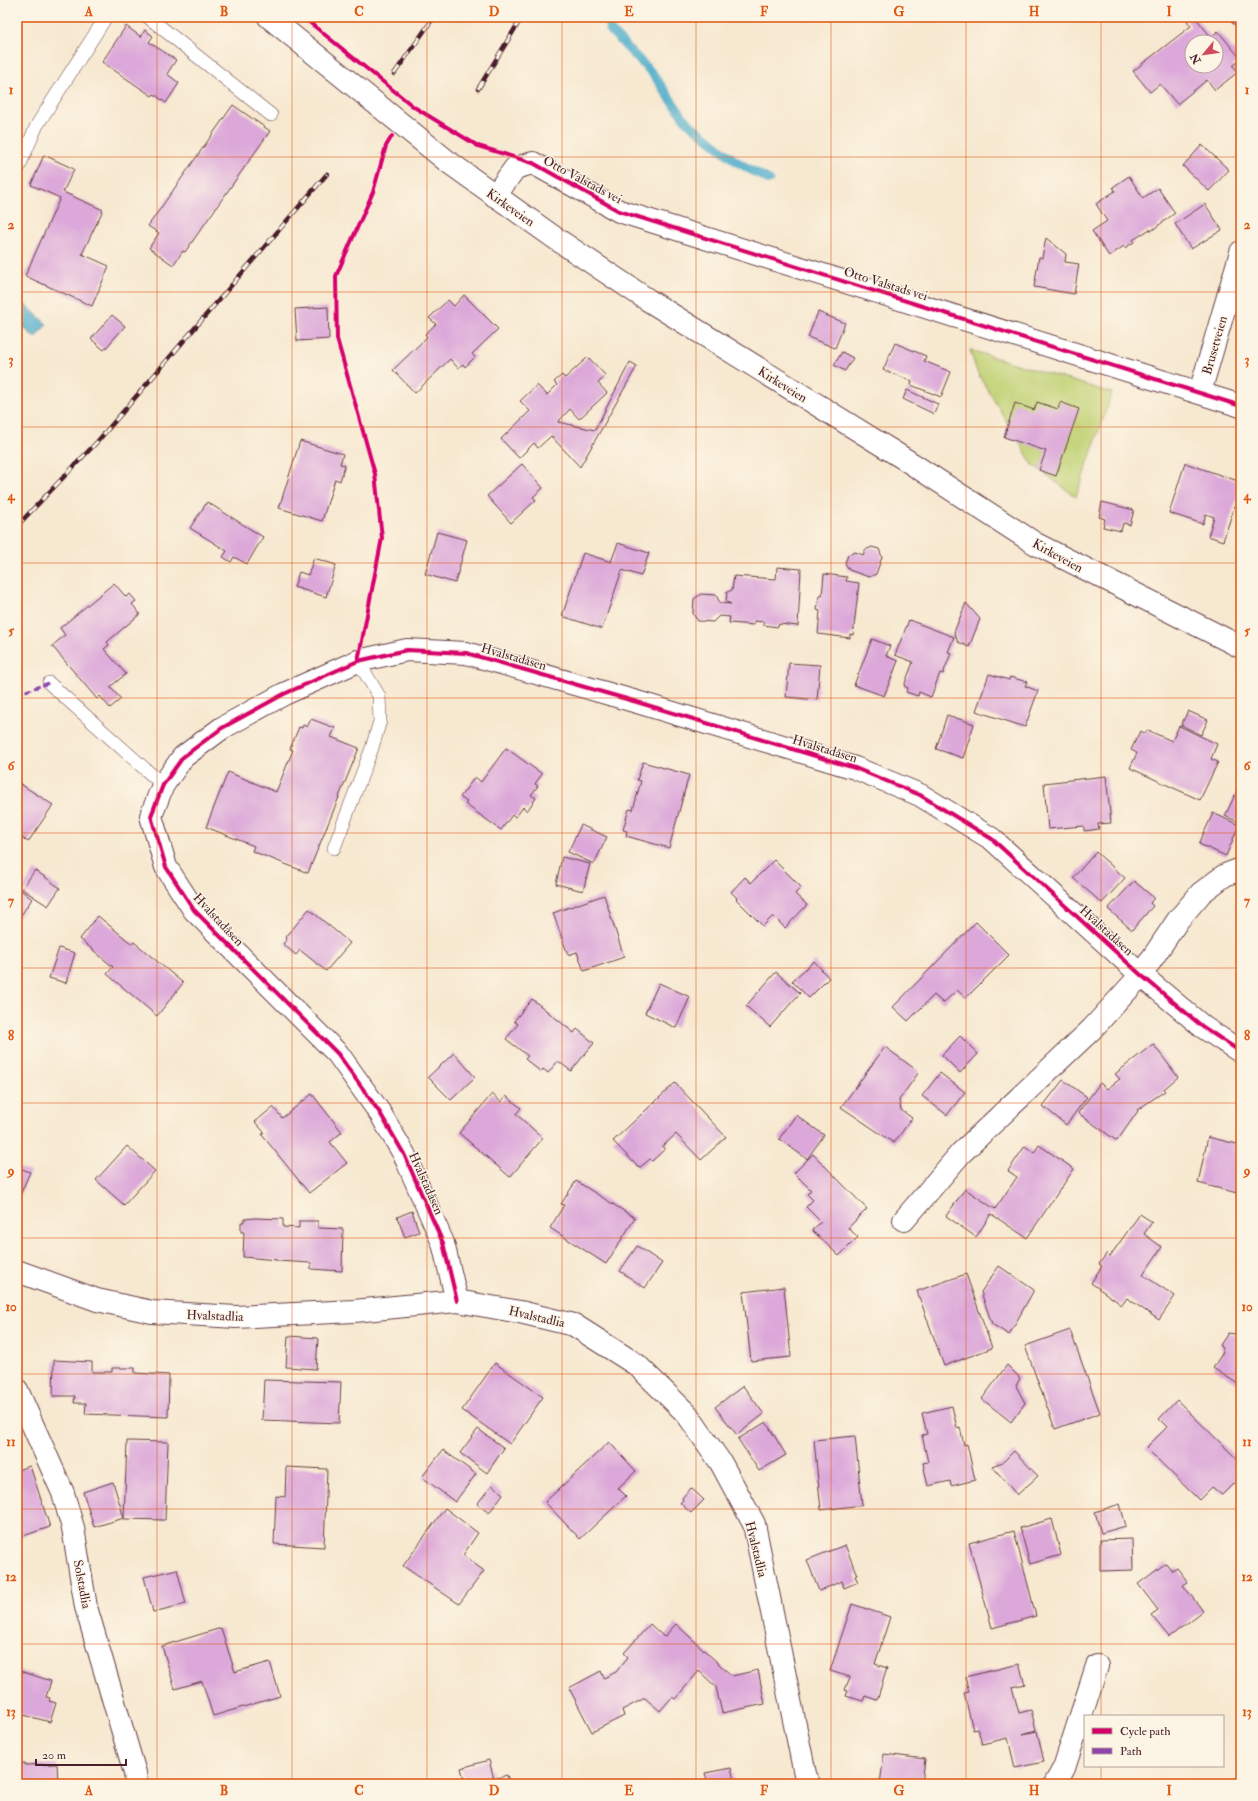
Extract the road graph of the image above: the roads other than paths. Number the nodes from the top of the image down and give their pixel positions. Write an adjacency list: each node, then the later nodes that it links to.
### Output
1 (106, 17): 7 (lane)
2 (148, 17): 6 (lane)
3 (269, 17): 5 (street, Kirkeveien)
4 (278, 17): 5 (street, Kirkeveien)
5 (349, 82): 8 (street, Kirkeveien)
6 (271, 116)
7 (17, 171)
8 (495, 196): 10 (street, Otto Valstads vei); 12 (street, Kirkeveien)
9 (1241, 252): 10 (street, Brusetveien)
10 (1200, 392): 11 (street, Otto Valstads vei)
11 (1241, 406)
12 (1241, 647)
13 (358, 661): 15 (street, Hvalstadåsen); 16 (lane); 18 (street, Hvalstadåsen)
14 (49, 683): 15 (lane)
15 (163, 785): 22 (street, Hvalstadåsen)
16 (334, 848)
17 (1241, 869): 18 (street, Hvalstadåsen)
18 (1141, 975): 19 (street, Hvalstadåsen); 20 (street, Hvalstadåsen)
19 (1241, 1052)
20 (904, 1220)
21 (17, 1271): 22 (street, Hvalstadlia)
22 (457, 1302): 26 (street, Hvalstadlia)
23 (17, 1390): 25 (street, Solstadlia)
24 (1097, 1666): 27 (street)
25 (136, 1784)
26 (809, 1784)
27 (1055, 1784)

